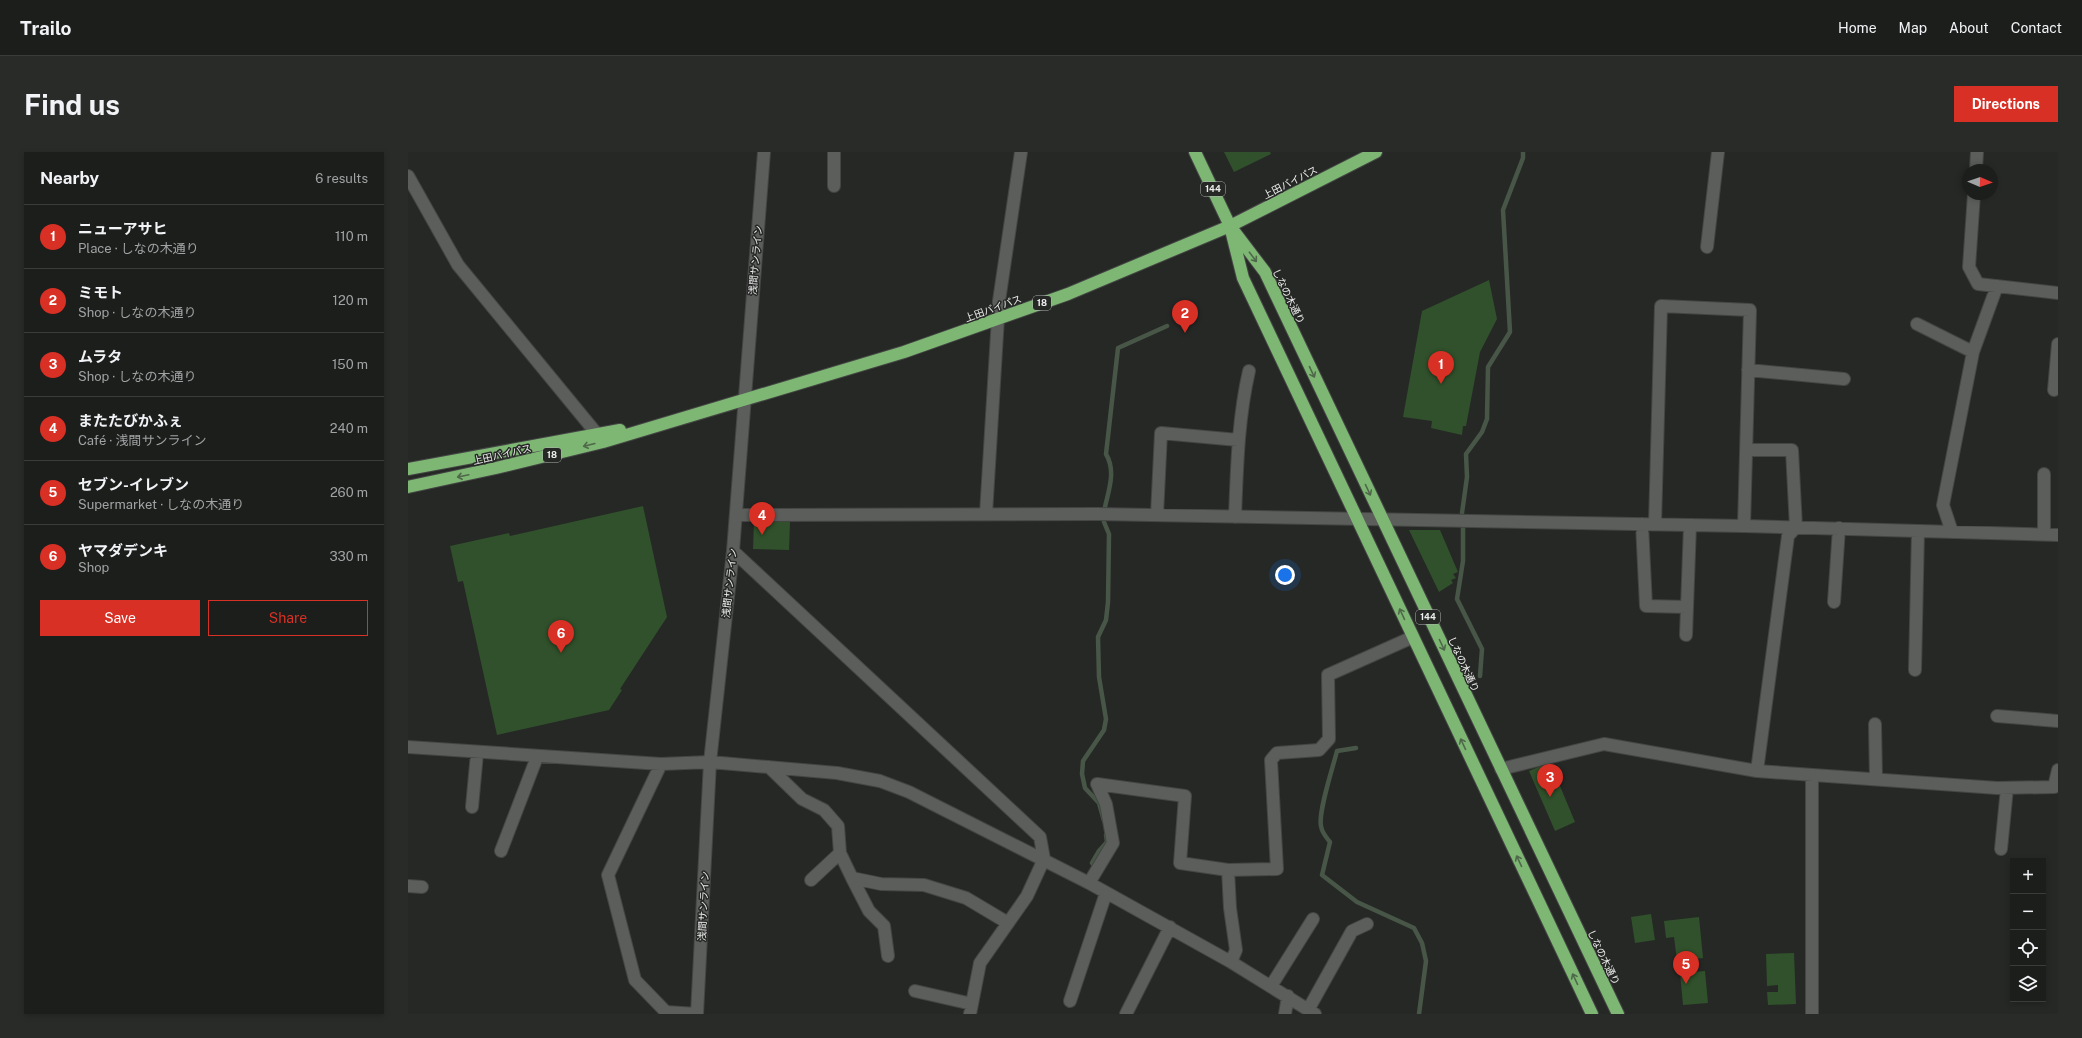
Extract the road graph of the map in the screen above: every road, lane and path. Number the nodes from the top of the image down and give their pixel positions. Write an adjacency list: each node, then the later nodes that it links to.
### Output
1 (764, 152): 24 (street, 浅間サンライン)
2 (834, 152): 10 (street)
3 (1021, 152): 16 (street)
4 (1195, 152): 12 (highway, 144)
5 (1376, 152): 12 (highway, 上田バイパス / 18)
6 (1718, 152): 13 (street)
7 (1977, 152): 8 (street)
8 (1976, 164)
9 (408, 176): 26 (street)
10 (834, 186)
11 (1974, 200): 14 (street)
12 (1230, 226): 16 (highway, 上田バイパス / 18); 36 (highway, 144); 37 (highway, しなの木通り / 144, one-way to 37)
13 (1707, 247)
14 (1997, 286): 15 (street); 19 (street)
15 (2058, 293)
16 (999, 318): 24 (highway, 上田バイパス / 18); 32 (street)
17 (1917, 324): 19 (street)
18 (2058, 344): 23 (street)
19 (1973, 352): 45 (street)
20 (1748, 370): 22 (street); 28 (street); 39 (street)
21 (1249, 371): 27 (street)
22 (1844, 379)
23 (2054, 390)
24 (744, 399): 25 (highway, 上田バイパス / 18); 33 (street, 浅間サンライン)
25 (694, 415): 26 (highway, 上田バイパス / 18); 31 (highway, 上田バイパス / 18, one-way to 31)
26 (596, 434): 29 (highway, 上田バイパス / 18)
27 (1238, 440): 34 (street); 35 (street)
28 (1746, 450): 41 (street); 42 (street)
29 (408, 468)
30 (2044, 474): 46 (street)
31 (408, 487)
32 (986, 514): 33 (street); 34 (street)
33 (736, 515): 48 (street, 浅間サンライン)
34 (1157, 515): 35 (street)
35 (1235, 517): 36 (street)
36 (1357, 520): 37 (street); 52 (highway, 144, one-way to 36)
37 (1382, 520): 38 (street); 63 (highway, しなの木通り / 144, one-way to 63)
38 (1642, 524): 39 (street); 50 (street)
39 (1655, 524): 40 (street)
40 (1690, 525): 41 (street); 50 (street)
41 (1744, 526): 42 (street)
42 (1796, 527): 43 (street); 65 (street)
43 (1839, 528): 44 (street); 49 (street)
44 (1918, 531): 45 (street); 53 (street)
45 (1952, 532): 46 (street)
46 (2044, 535): 47 (street)
47 (2058, 535)
48 (733, 551): 60 (street, 浅間サンライン); 74 (street)
49 (1834, 602)
50 (1686, 607): 51 (street)
51 (1686, 635)
52 (1413, 637): 75 (street); 97 (highway, 144, one-way to 52)
53 (1915, 670)
54 (1997, 716): 55 (street)
55 (2058, 721)
56 (1875, 724): 67 (street)
57 (408, 747): 58 (street)
58 (477, 753): 59 (street); 70 (street)
59 (537, 757): 61 (street); 72 (street)
60 (710, 762): 61 (street); 62 (street); 94 (street, 浅間サンライン)
61 (661, 764): 94 (street)
62 (769, 767): 73 (street); 74 (street)
63 (1501, 769): 65 (street); 98 (highway, しなの木通り / 144)
64 (2058, 770): 68 (street)
65 (1757, 771): 66 (street)
66 (1812, 775): 67 (street); 99 (street)
67 (1876, 779): 69 (street)
68 (2056, 787): 69 (street)
69 (2007, 788): 71 (street)
70 (472, 806)
71 (2001, 849)
72 (501, 851)
73 (840, 853): 76 (street); 77 (street)
74 (1044, 859): 78 (street); 83 (street)
75 (1228, 870): 78 (street); 87 (street)
76 (852, 878): 83 (street); 86 (street)
77 (811, 880)
78 (1089, 883): 81 (street)
79 (408, 886): 80 (street)
80 (422, 887)
81 (1106, 893): 85 (street); 91 (street)
82 (1312, 919): 88 (street)
83 (1008, 923): 92 (street)
84 (1367, 924): 93 (street)
85 (1170, 927): 87 (street); 95 (street)
86 (888, 956)
87 (1231, 962): 88 (street)
88 (1271, 986): 90 (street)
89 (915, 991): 92 (street)
90 (1288, 996): 93 (street); 96 (street)
91 (1070, 1001)
92 (971, 1009)
93 (1312, 1012)
94 (697, 1014)
95 (1126, 1014)
96 (1285, 1014)
97 (1592, 1014)
98 (1618, 1014)
99 (1812, 1014)

